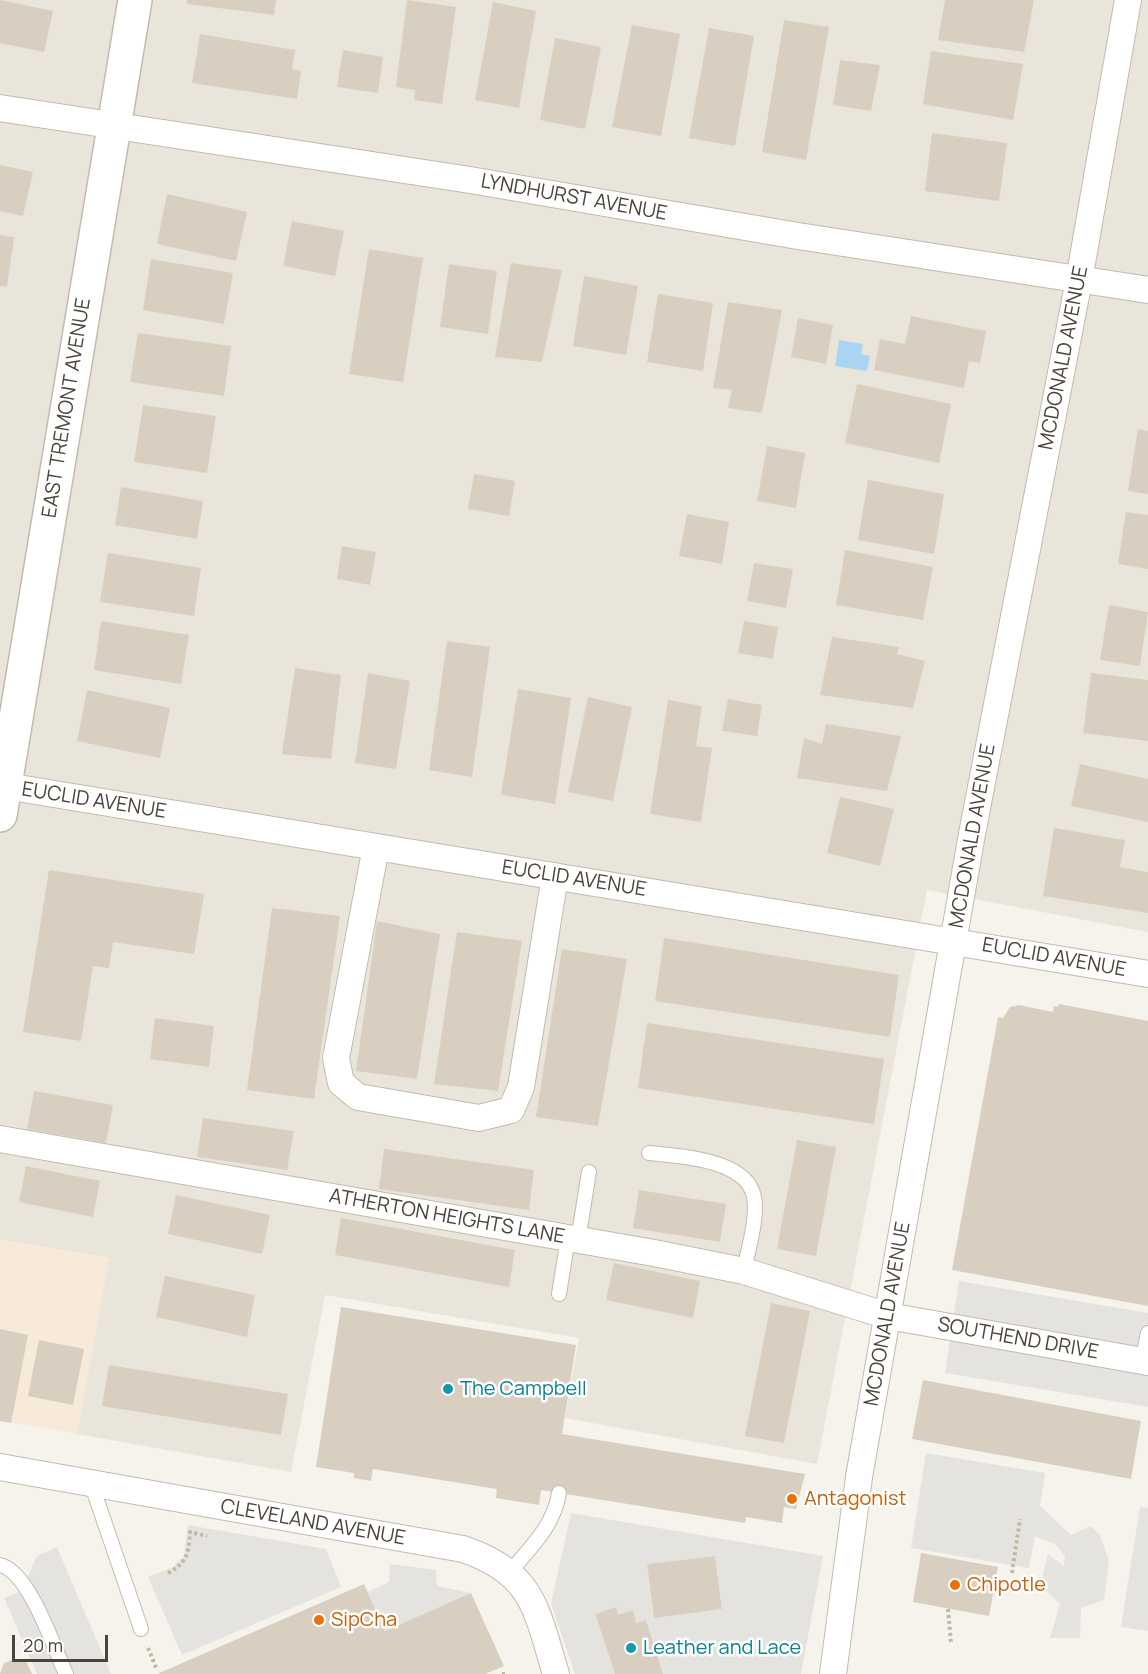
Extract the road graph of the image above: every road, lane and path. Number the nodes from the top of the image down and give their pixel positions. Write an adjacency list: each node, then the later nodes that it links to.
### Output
1 (135, 0): 4 (street, EAST TREMONT AVENUE)
2 (1128, 0): 5 (street, MCDONALD AVENUE)
3 (0, 108): 4 (street, LYNDHURST AVENUE)
4 (114, 125): 5 (street, LYNDHURST AVENUE); 7 (street, EAST TREMONT AVENUE)
5 (1079, 280): 6 (street, LYNDHURST AVENUE); 10 (street, MCDONALD AVENUE)
6 (1148, 290)
7 (2, 796): 8 (street, EUCLID AVENUE)
8 (376, 847): 9 (street, EUCLID AVENUE); 9 (street)
9 (555, 876): 10 (street, EUCLID AVENUE)
10 (954, 941): 11 (street, EUCLID AVENUE); 18 (street, MCDONALD AVENUE)
11 (1148, 974)
12 (0, 1139): 15 (street, ATHERTON HEIGHTS LANE)
13 (649, 1153): 16 (lane)
14 (589, 1172): 15 (lane)
15 (573, 1239): 16 (street, ATHERTON HEIGHTS LANE); 17 (lane)
16 (744, 1271): 18 (street, ATHERTON HEIGHTS LANE)
17 (559, 1294)
18 (888, 1316): 20 (street, SOUTHEND DRIVE); 35 (street, MCDONALD AVENUE)
19 (1148, 1333): 20 (lane)
20 (1145, 1361)
21 (0, 1467): 22 (street, CLEVELAND AVENUE)
22 (91, 1483): 27 (street, CLEVELAND AVENUE); 31 (lane)
23 (559, 1493): 27 (lane)
24 (1020, 1519): 29 (path)
25 (207, 1536): 28 (path)
26 (0, 1565): 33 (lane)
27 (509, 1572): 34 (street, CLEVELAND AVENUE)
28 (168, 1573)
29 (1012, 1573)
30 (948, 1609): 32 (path)
31 (141, 1629)
32 (951, 1643)
33 (66, 1674)
34 (556, 1674)
35 (833, 1674)

